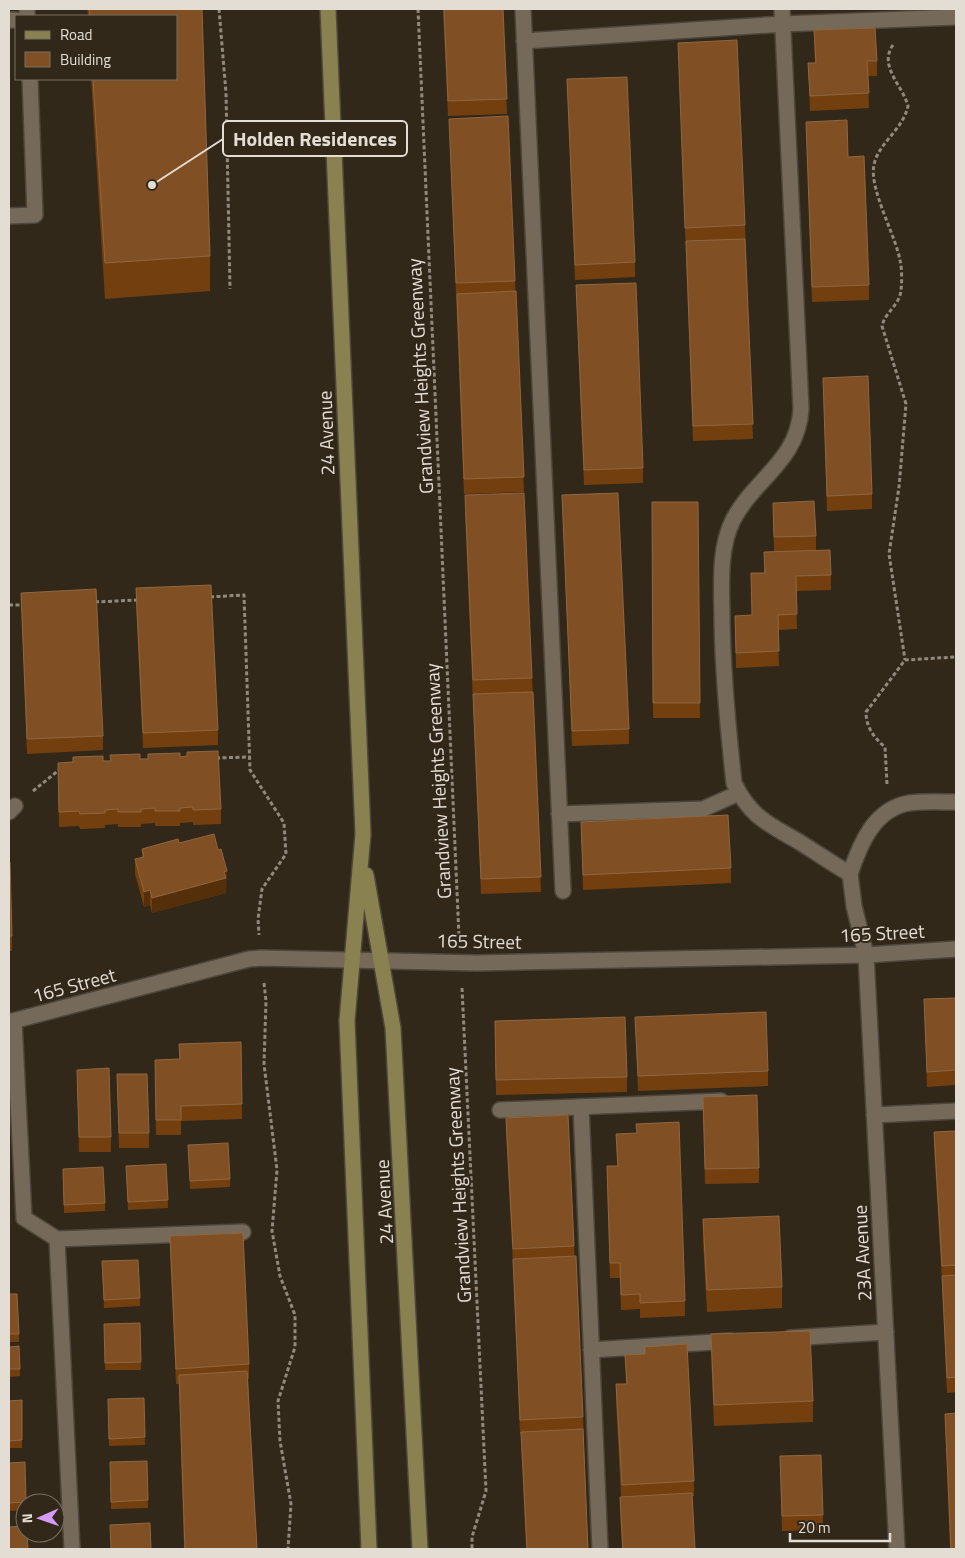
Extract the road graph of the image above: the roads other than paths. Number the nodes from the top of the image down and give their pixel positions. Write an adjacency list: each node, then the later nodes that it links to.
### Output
1 (328, 9): 11 (main road, 24 Avenue)
2 (523, 9): 5 (street)
3 (782, 16): 4 (street); 5 (street); 8 (street)
4 (956, 17)
5 (524, 41): 10 (street)
6 (30, 80): 7 (street)
7 (9, 216)
8 (739, 793): 10 (street); 12 (street)
9 (956, 802): 12 (street)
10 (559, 814): 13 (street)
11 (362, 856): 16 (main road, 24 Avenue); 17 (main road, 24 Avenue)
12 (850, 874): 15 (street, 23A Avenue)
13 (563, 891)
14 (956, 949): 15 (street, 165 Street)
15 (866, 955): 17 (street, 165 Street); 23 (street, 23A Avenue)
16 (353, 959): 17 (street, 165 Street); 18 (street, 165 Street); 31 (main road, 24 Avenue)
17 (381, 960): 32 (main road, 24 Avenue)
18 (11, 1022): 25 (street)
19 (736, 1100): 20 (street)
20 (581, 1107): 21 (street); 29 (street)
21 (500, 1110)
22 (956, 1111): 23 (street)
23 (874, 1115): 26 (street, 23A Avenue)
24 (243, 1232): 25 (street)
25 (57, 1239): 30 (street)
26 (886, 1332): 27 (street); 34 (street, 23A Avenue)
27 (777, 1339)
28 (748, 1340): 29 (street)
29 (591, 1350): 33 (street)
30 (72, 1549)
31 (369, 1549)
32 (420, 1549)
33 (600, 1549)
34 (897, 1549)

